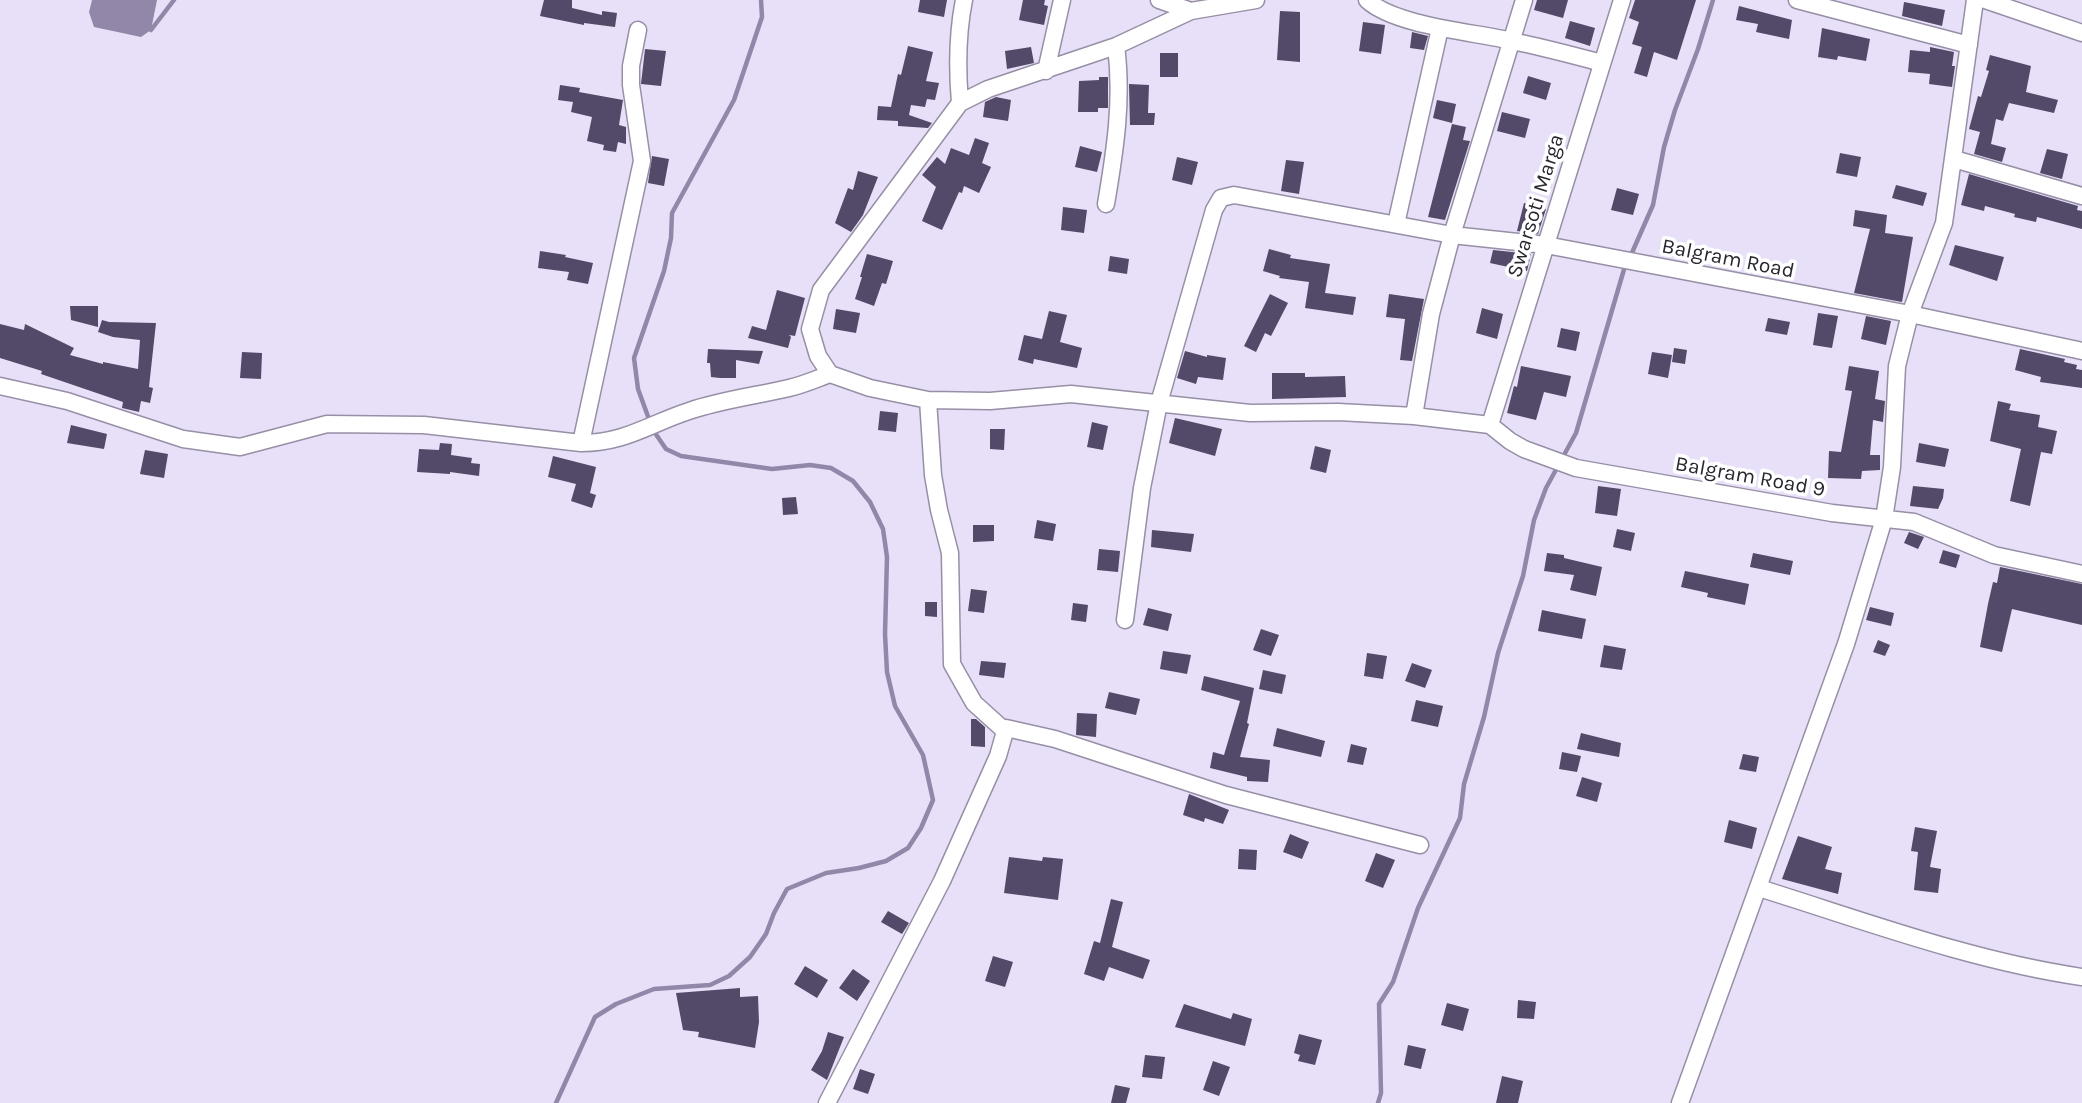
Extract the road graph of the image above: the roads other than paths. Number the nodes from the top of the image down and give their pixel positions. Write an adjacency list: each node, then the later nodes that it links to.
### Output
1 (964, 0): 20 (street)
2 (1062, 0): 19 (street)
3 (1159, 0): 11 (street)
4 (1256, 0): 11 (street)
5 (1367, 0): 12 (street)
6 (1524, 0): 15 (street)
7 (1622, 0): 18 (street, Swarsoti Marga)
8 (1797, 0): 16 (street)
9 (1975, 0): 16 (street)
10 (1986, 0): 14 (street)
11 (1191, 11): 17 (street)
12 (1440, 27): 15 (street); 24 (street)
13 (638, 30): 35 (street)
14 (2082, 33)
15 (1511, 40): 18 (street); 25 (street)
16 (1969, 45): 21 (street)
17 (1116, 46): 19 (street); 23 (street)
18 (1602, 62): 26 (street, Swarsoti Marga)
19 (1046, 71): 20 (street)
20 (960, 103): 29 (street)
21 (1954, 159): 22 (street); 27 (street)
22 (2082, 196)
23 (1106, 204)
24 (1396, 224): 25 (street, Balgram Road); 32 (street, Balgram Road)
25 (1452, 235): 26 (street, Balgram Road); 33 (street)
26 (1546, 245): 27 (street, Balgram Road); 34 (street, Swarsoti Marga)
27 (1910, 314): 28 (street, Balgram Road); 36 (street)
28 (2082, 351)
29 (830, 374): 31 (street, Balgram Road 9); 35 (street)
30 (0, 386): 35 (street)
31 (928, 400): 32 (street, Balgram Road 9); 39 (street)
32 (1159, 403): 33 (street, Balgram Road 9); 38 (street)
33 (1414, 416): 34 (street, Balgram Road 9)
34 (1490, 425): 36 (street, Balgram Road 9)
35 (581, 443)
36 (1884, 519): 37 (street, Balgram Road 9); 41 (street)
37 (2082, 574)
38 (1125, 620)
39 (1005, 731): 40 (street); 43 (street)
40 (1420, 845)
41 (1759, 888): 42 (street); 44 (street)
42 (2082, 977)
43 (827, 1103)
44 (1680, 1103)

